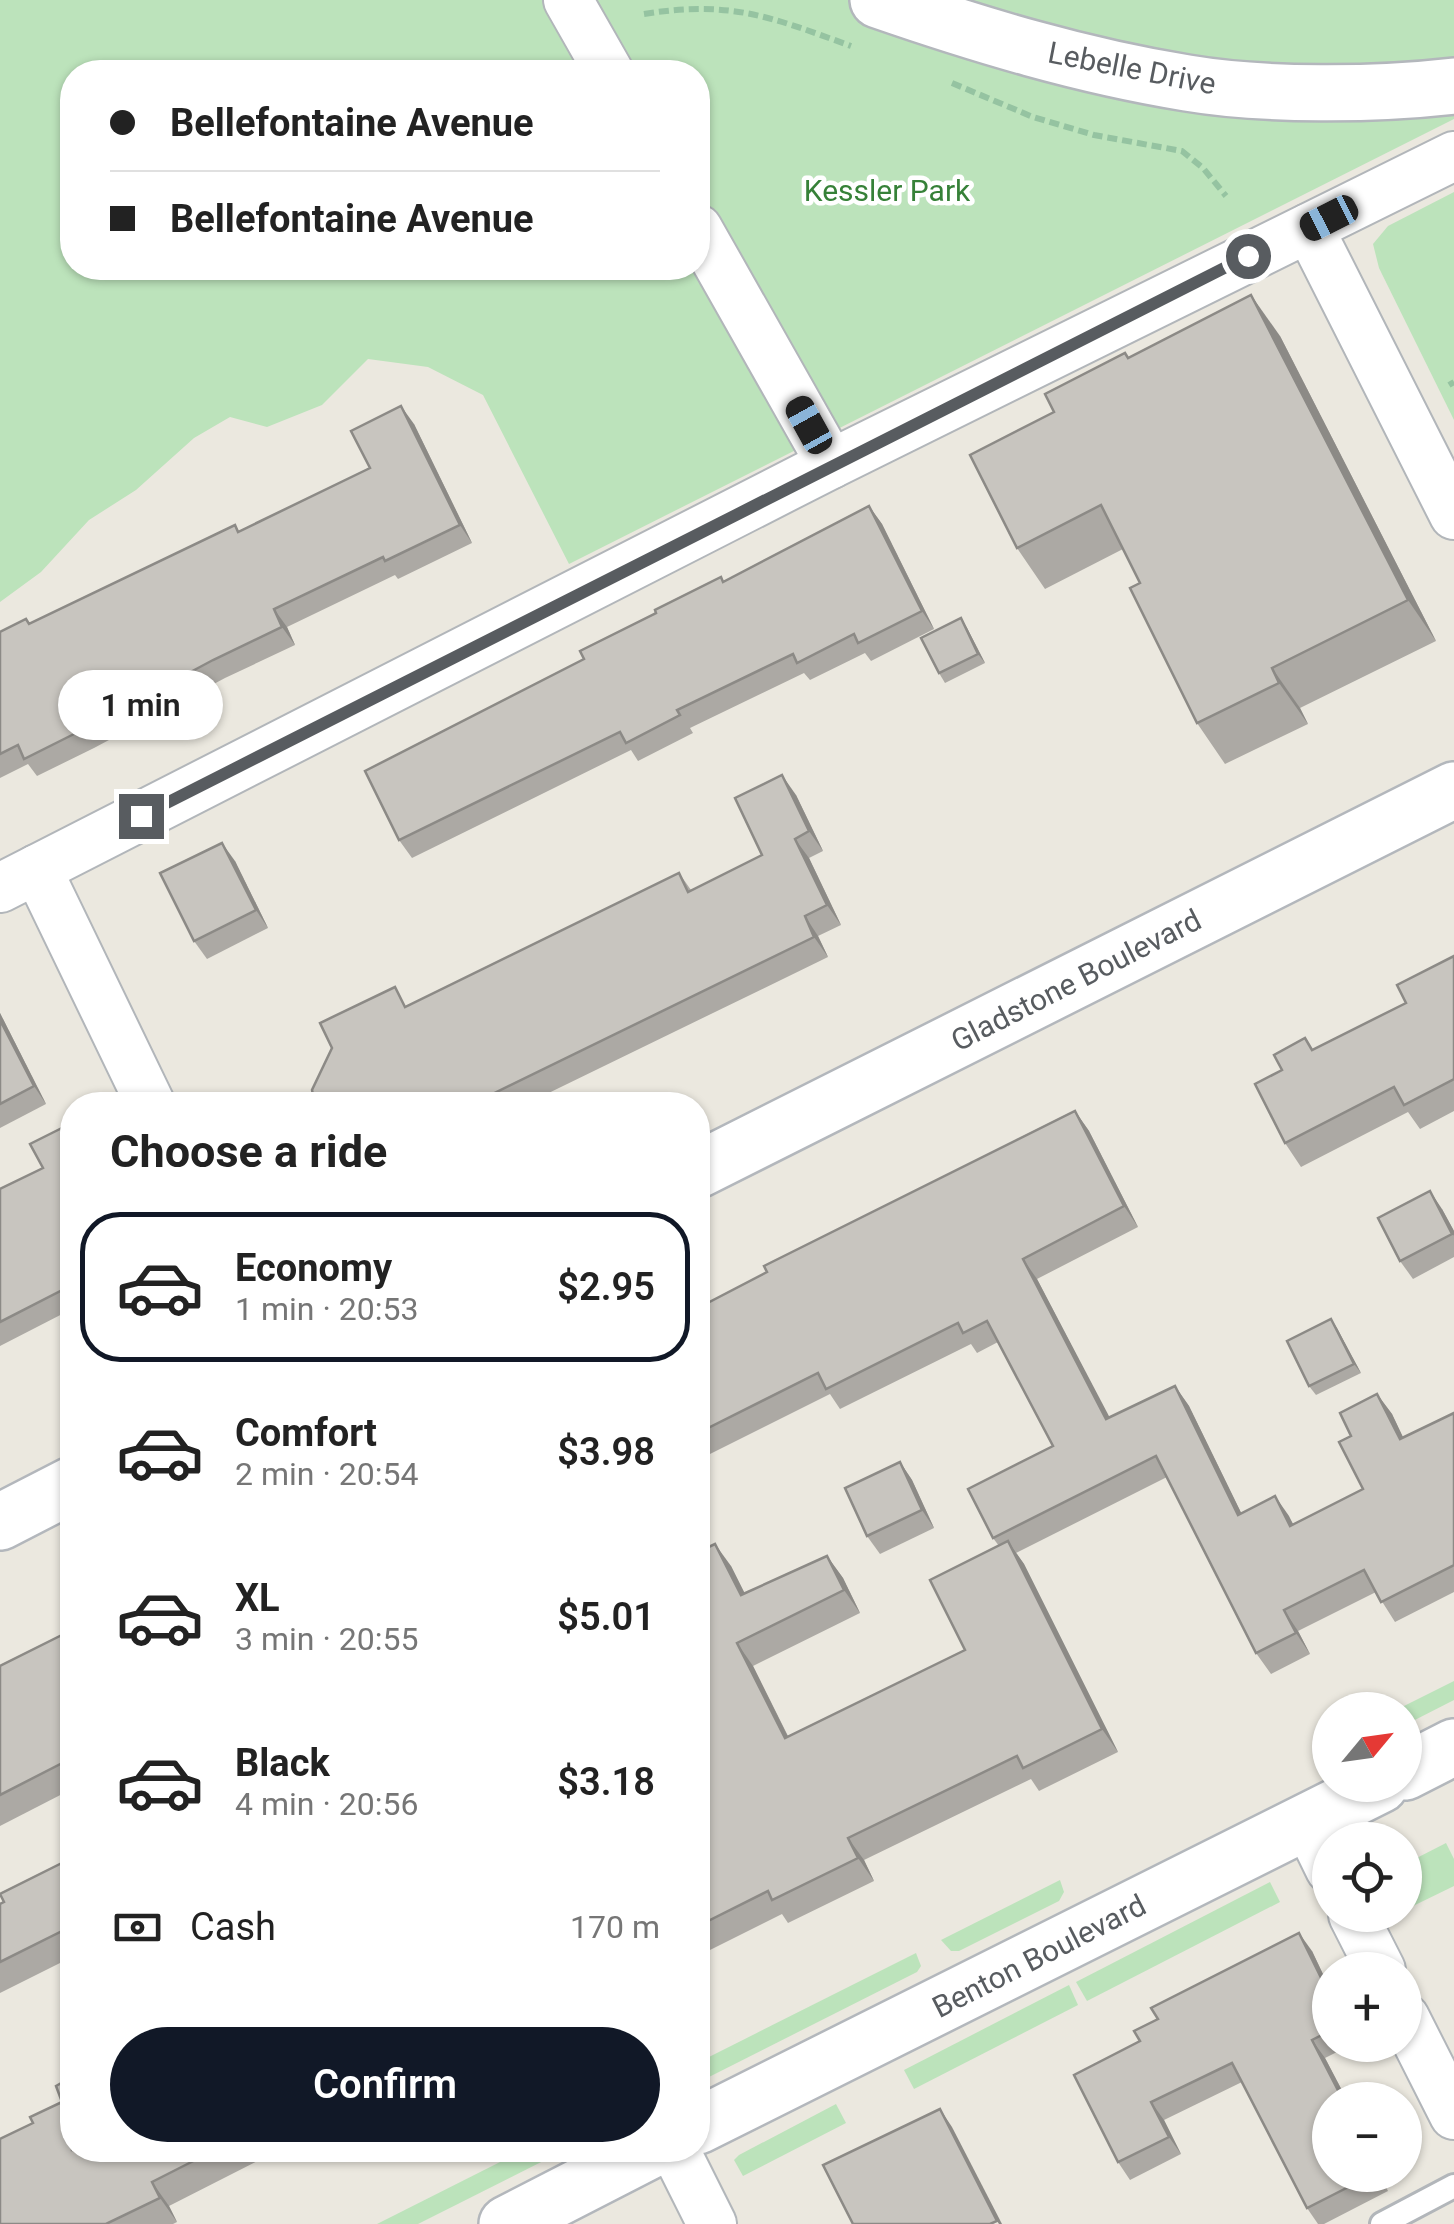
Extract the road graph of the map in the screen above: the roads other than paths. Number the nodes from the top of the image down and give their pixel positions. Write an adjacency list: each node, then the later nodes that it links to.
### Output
1 (568, 0): 3 (street)
2 (866, 24): 4 (street, Lebelle Drive)
3 (602, 60)
4 (1454, 86)
5 (1454, 156): 6 (street)
6 (1309, 228): 8 (street); 9 (street)
7 (710, 250): 8 (street)
8 (832, 464): 11 (street)
9 (1454, 515)
10 (1454, 790): 13 (street, Gladstone Boulevard)
11 (18, 879): 12 (street)
12 (143, 1092)
13 (710, 1164)
14 (60, 1491): 15 (street)
15 (0, 1522)
16 (1454, 1747): 17 (street)
17 (1422, 1763)
18 (1362, 1802): 19 (street, Benton Boulevard)
19 (1342, 1822)
20 (1312, 1848): 23 (street, Benton Boulevard)
21 (1422, 2052): 22 (street)
22 (1454, 2115)
23 (710, 2121)
24 (627, 2162): 27 (street)
25 (681, 2162): 28 (street)
26 (1454, 2186): 29 (lane)
27 (507, 2224)
28 (712, 2224)
29 (1382, 2224)

